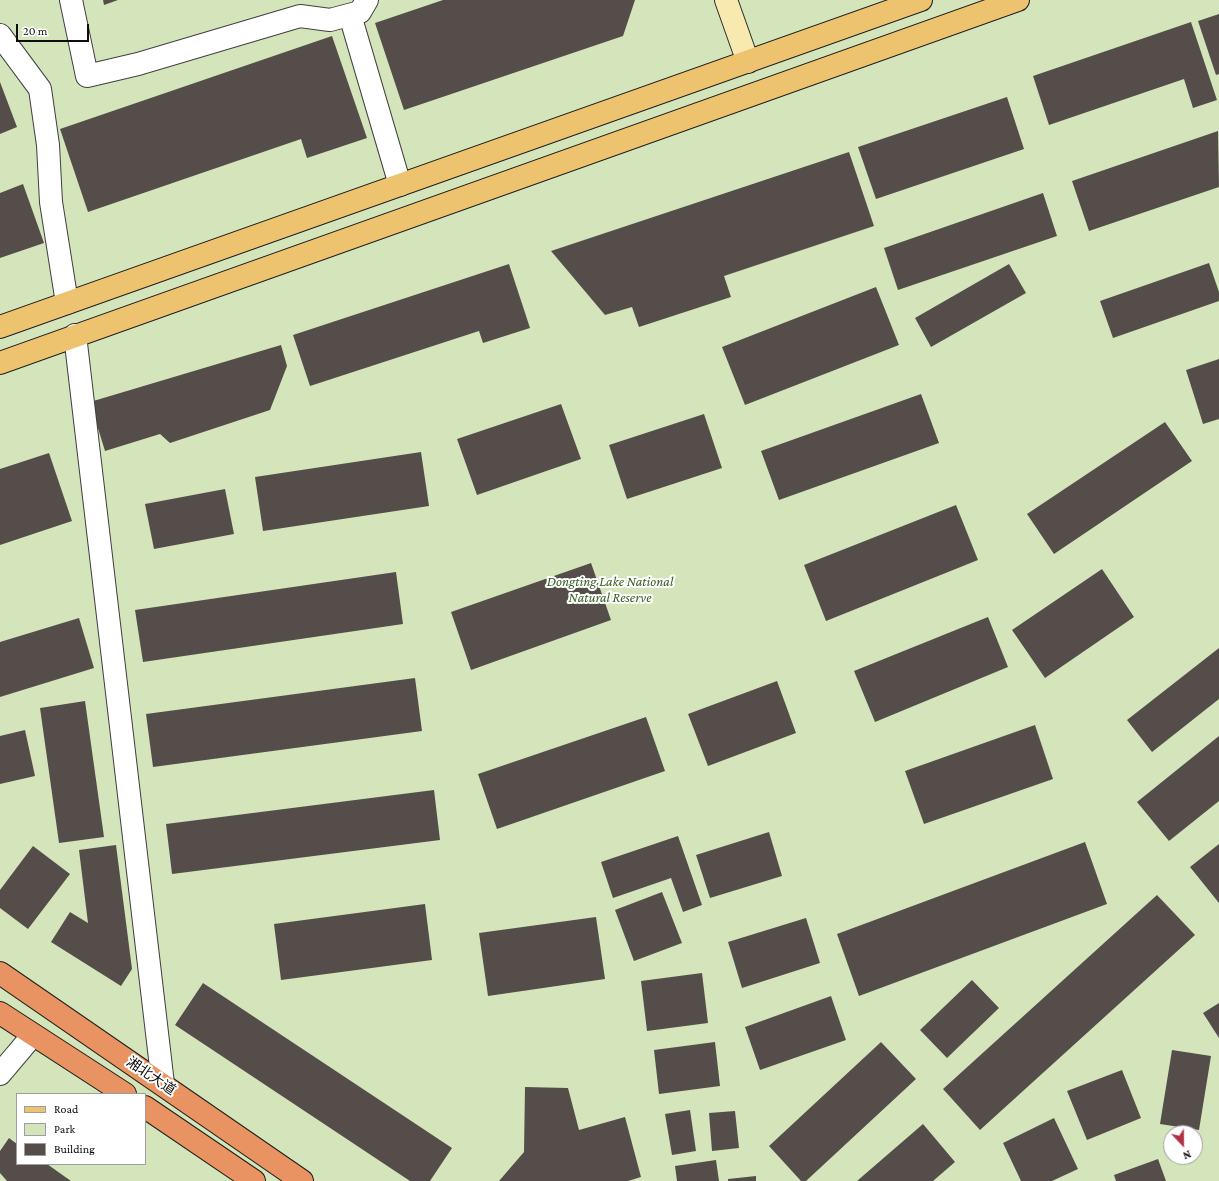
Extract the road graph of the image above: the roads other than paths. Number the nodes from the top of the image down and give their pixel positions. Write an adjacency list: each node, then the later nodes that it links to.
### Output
1 (70, 0): 6 (street)
2 (367, 0): 7 (street)
3 (726, 0): 9 (street)
4 (921, 0): 9 (main road)
5 (1018, 0): 13 (main road)
6 (296, 8): 7 (street)
7 (350, 14): 10 (street)
8 (0, 35): 11 (street)
9 (748, 62): 10 (main road)
10 (400, 185): 11 (main road)
11 (67, 303): 12 (main road)
12 (0, 327)
13 (76, 335): 14 (main road); 19 (street)
14 (0, 363)
15 (0, 973): 19 (highway, 湘北大道)
16 (0, 1013): 17 (highway)
17 (33, 1035): 18 (street); 20 (highway)
18 (0, 1074)
19 (163, 1084): 23 (highway, 湘北大道)
20 (123, 1093)
21 (146, 1108): 22 (highway, 湘北大道)
22 (254, 1181)
23 (302, 1181)

